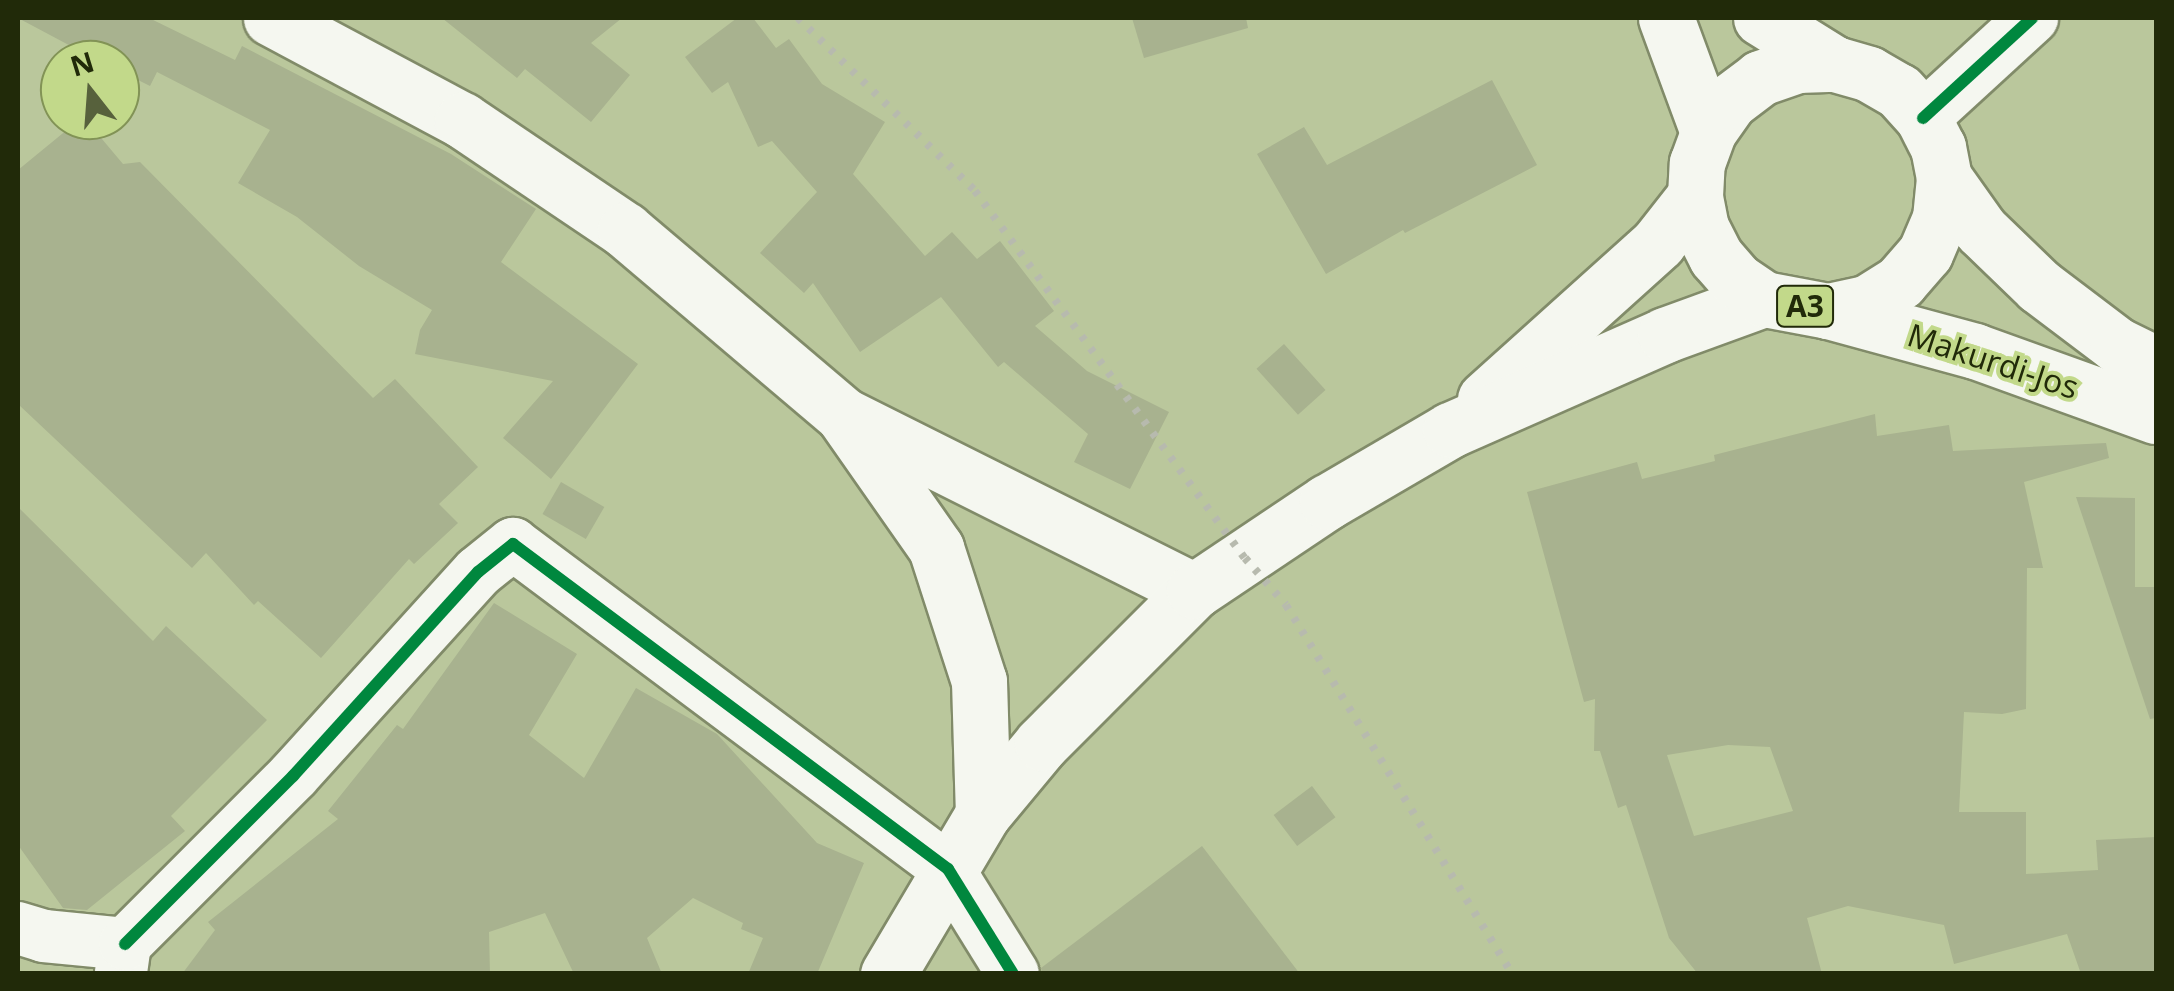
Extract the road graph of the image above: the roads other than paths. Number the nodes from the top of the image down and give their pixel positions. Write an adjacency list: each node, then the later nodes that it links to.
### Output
1 (271, 18): 13 (main road)
2 (1666, 18): 7 (main road)
3 (1760, 18): 5 (main road, A3)
4 (2032, 18): 6 (street)
5 (1835, 64): 6 (main road, A3); 7 (main road, A3)
6 (1924, 118): 8 (main road, A3)
7 (1708, 132): 9 (main road, A3)
8 (1944, 178): 11 (main road, A3); 12 (main road, Makurdi-Jos / A3)
9 (1695, 196): 10 (main road, A3); 15 (main road)
10 (1764, 299): 11 (main road, A3); 15 (main road)
11 (1828, 311): 14 (main road, Makurdi-Jos / A3)
12 (2156, 364)
13 (843, 415): 16 (main road); 17 (main road)
14 (2156, 416)
15 (1450, 430): 16 (main road)
16 (1194, 591): 17 (main road)
17 (983, 814): 18 (main road)
18 (948, 870): 20 (street); 21 (main road); 22 (street)
19 (18, 928): 20 (street)
20 (123, 959)
21 (888, 974)
22 (1013, 974)

